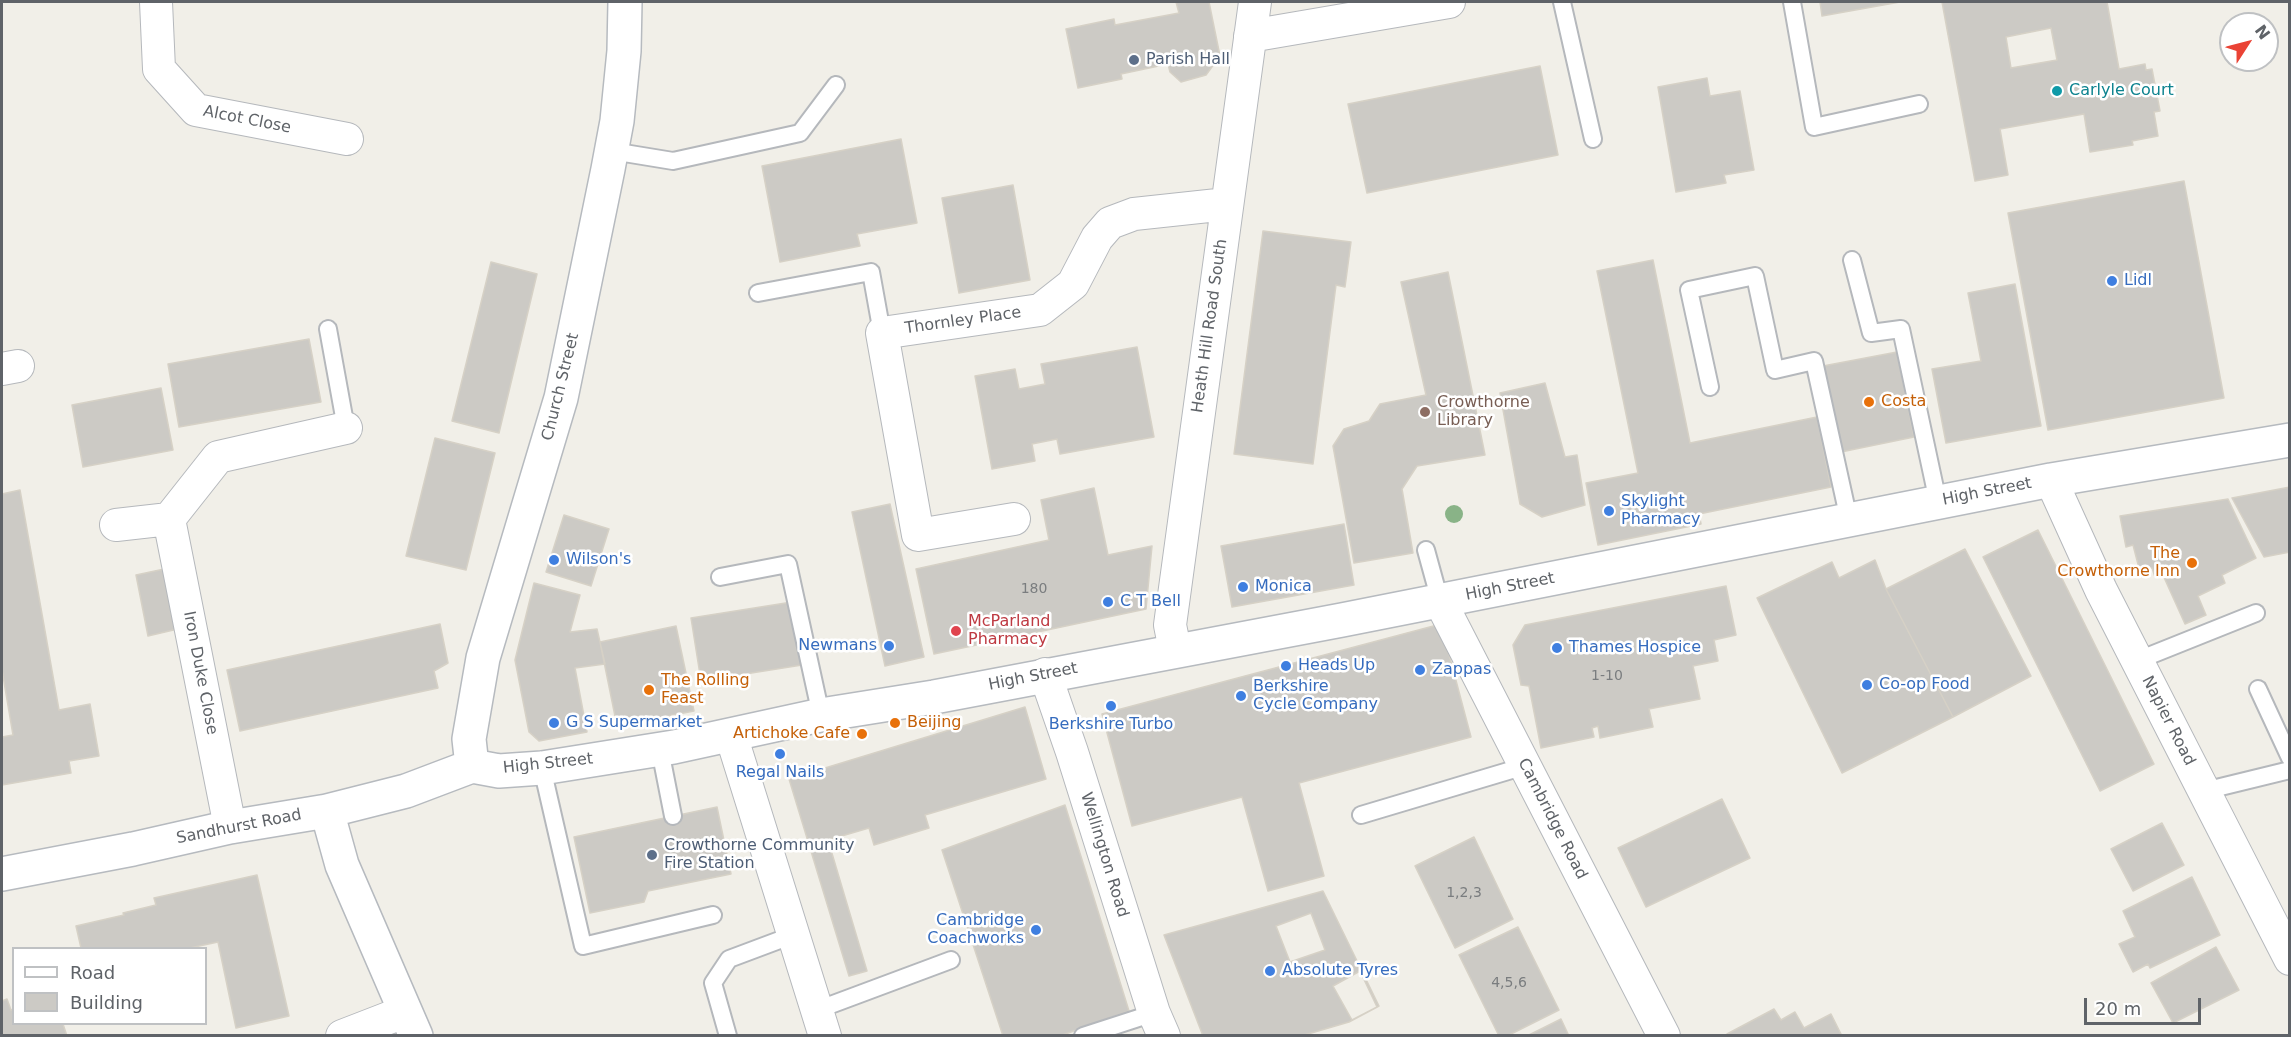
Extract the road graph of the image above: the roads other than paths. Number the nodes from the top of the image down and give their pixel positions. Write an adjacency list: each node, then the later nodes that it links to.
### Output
1 (156, 2): 10 (street, Alcot Close)
2 (625, 2): 12 (street, Church Street)
3 (1255, 2): 7 (street, Heath Hill Road South)
4 (1449, 2): 7 (street)
5 (1563, 2): 11 (lane)
6 (1792, 2): 9 (lane)
7 (1251, 36): 13 (street, Heath Hill Road South)
8 (836, 85): 12 (lane)
9 (1919, 104)
10 (347, 139)
11 (1593, 139)
12 (612, 151): 39 (street, Church Street)
13 (1227, 204): 17 (street, Thornley Place); 31 (street, Heath Hill Road South)
14 (1852, 260): 22 (lane)
15 (758, 293): 17 (lane)
16 (328, 329): 19 (lane)
17 (882, 333): 24 (street, Thornley Place)
18 (1710, 387): 25 (lane)
19 (346, 428): 23 (street)
20 (2289, 440): 21 (street, High Street)
21 (2051, 480): 22 (street, High Street); 32 (street, Napier Road)
22 (1938, 502): 25 (street, High Street)
23 (169, 519): 26 (street); 47 (street, Iron Duke Close)
24 (1014, 519)
25 (1849, 520): 29 (street, High Street)
26 (116, 525)
27 (1426, 550): 29 (lane)
28 (720, 577): 35 (lane)
29 (1440, 601): 31 (street, High Street); 40 (street, Cambridge Road)
30 (2256, 613): 32 (lane)
31 (1175, 650): 33 (street, High Street)
32 (2136, 661): 43 (street, Napier Road)
33 (1045, 674): 35 (street, High Street); 55 (street, Wellington Road)
34 (2258, 689): 38 (lane)
35 (821, 715): 36 (street, High Street)
36 (731, 735): 37 (street, High Street); 50 (street)
37 (660, 750): 41 (street, High Street); 46 (lane)
38 (2289, 758)
39 (472, 766): 41 (street, High Street); 44 (street, Sandhurst Road)
40 (1525, 766): 45 (lane); 59 (street, Cambridge Road)
41 (542, 768): 49 (lane)
42 (2289, 770): 43 (lane)
43 (2204, 791): 51 (street, Napier Road)
44 (327, 811): 47 (street, Sandhurst Road); 54 (street)
45 (1361, 815)
46 (673, 816)
47 (231, 827): 48 (street, Sandhurst Road)
48 (2, 874)
49 (713, 915)
50 (793, 935): 53 (street); 57 (lane)
51 (2289, 959)
52 (951, 960): 53 (lane)
53 (821, 1023)
54 (410, 1024): 56 (street)
55 (1159, 1024): 58 (lane)
56 (342, 1035)
57 (728, 1035)
58 (1083, 1035)
59 (1664, 1035)

